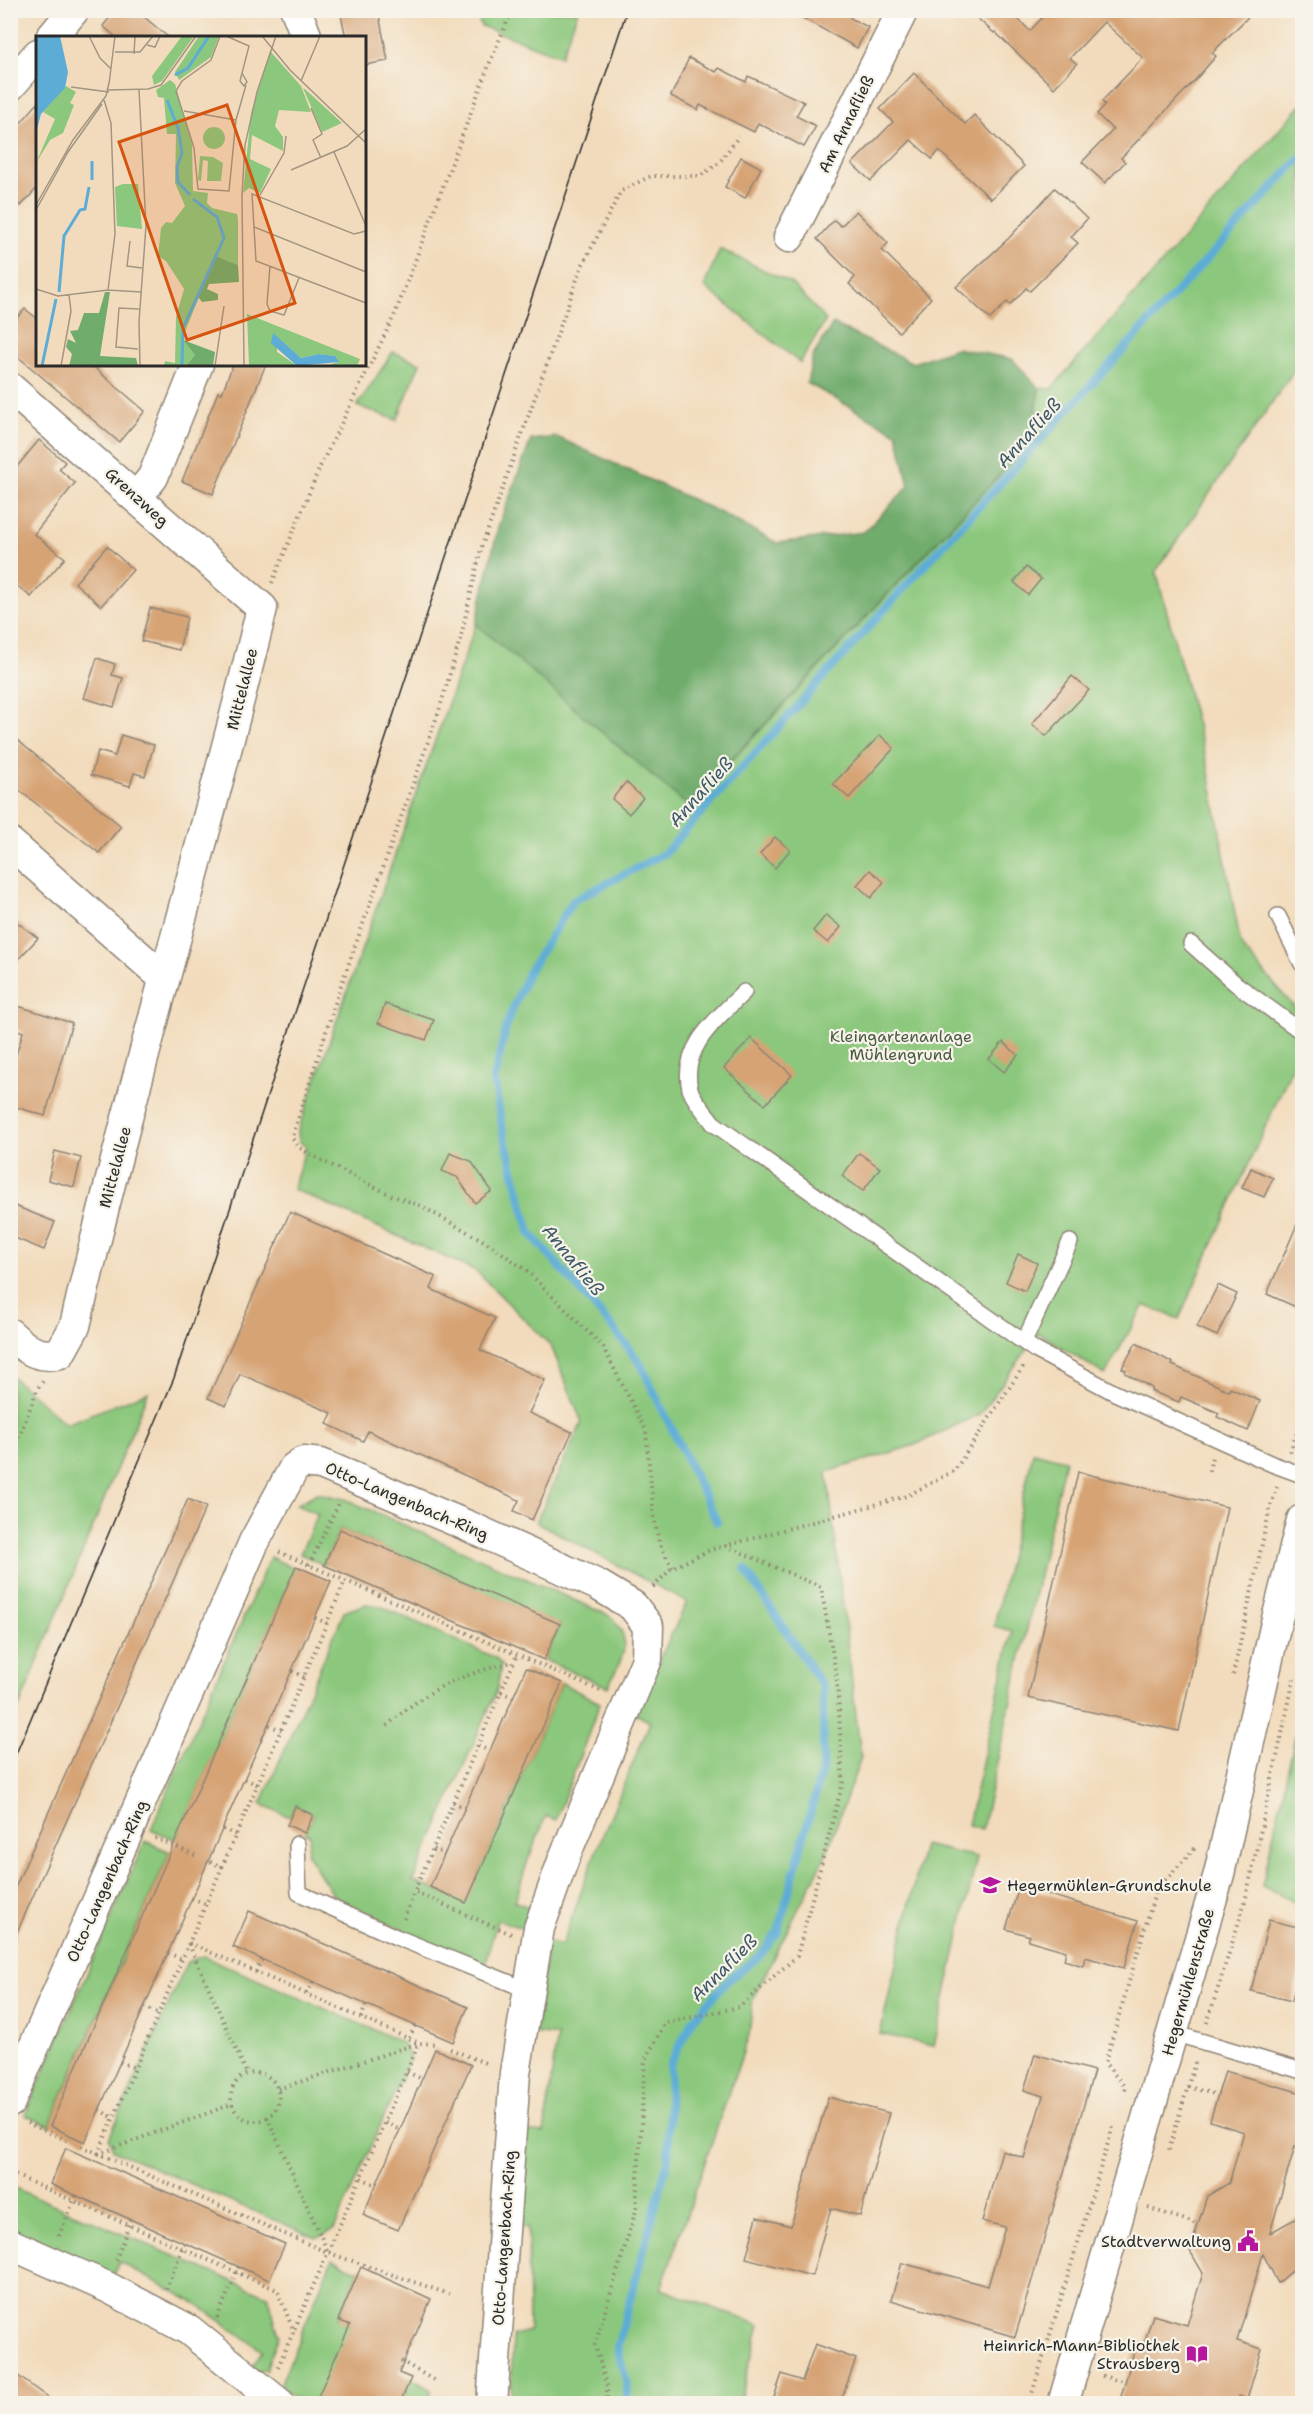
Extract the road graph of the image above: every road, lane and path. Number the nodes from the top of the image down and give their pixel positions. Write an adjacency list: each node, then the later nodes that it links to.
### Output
1 (74, 10): 5 (street)
2 (296, 10): 6 (street)
3 (512, 10): 12 (path)
4 (903, 10): 8 (street, Am Annafließ)
5 (53, 36)
6 (306, 36)
7 (739, 136): 33 (path)
8 (789, 237)
9 (197, 366): 11 (street)
10 (10, 388): 11 (street, Grenzweg)
11 (137, 496): 12 (street, Grenzweg)
12 (262, 608): 17 (street, Mittelallee)
13 (10, 843): 17 (street)
14 (1278, 916): 16 (lane)
15 (1191, 944): 19 (lane)
16 (1302, 964)
17 (164, 978): 23 (street, Mittelallee)
18 (744, 992): 22 (lane)
19 (1302, 1032)
20 (1070, 1242): 22 (lane)
21 (10, 1334): 23 (street)
22 (1029, 1346): 26 (lane); 31 (path)
23 (60, 1353): 25 (path)
24 (1302, 1419): 26 (path)
25 (10, 1460)
26 (1284, 1469): 27 (lane); 49 (path)
27 (1302, 1475)
28 (355, 1478): 30 (street, Otto-Langenbach-Ring); 32 (path); 39 (street, Otto-Langenbach-Ring)
29 (1302, 1520): 90 (street, Hegermühlenstraße)
30 (254, 1542): 32 (path); 62 (street, Otto-Langenbach-Ring)
31 (726, 1546): 33 (path); 144 (path)
32 (309, 1565): 35 (path)
33 (672, 1568): 39 (path)
34 (356, 1578): 36 (path)
35 (345, 1581): 36 (path); 41 (path)
36 (354, 1585): 38 (path)
37 (404, 1599): 38 (path)
38 (401, 1605): 43 (path)
39 (633, 1606): 52 (street, Otto-Langenbach-Ring)
40 (315, 1618): 41 (path)
41 (327, 1623): 48 (path)
42 (462, 1624): 43 (path)
43 (459, 1630): 45 (path)
44 (515, 1647): 45 (path)
45 (515, 1654): 46 (path); 52 (path)
46 (514, 1662): 50 (path); 54 (path)
47 (292, 1671): 48 (path)
48 (304, 1677): 55 (path)
49 (1232, 1683)
50 (501, 1692): 51 (path); 56 (path)
51 (513, 1697)
52 (628, 1703): 77 (street, Otto-Langenbach-Ring)
53 (269, 1725): 55 (path)
54 (387, 1726)
55 (281, 1730): 59 (path)
56 (478, 1746): 57 (path); 60 (path)
57 (490, 1751)
58 (245, 1779): 59 (path)
59 (258, 1785): 64 (path)
60 (453, 1802): 61 (path); 67 (path)
61 (465, 1808)
62 (130, 1827): 69 (path); 108 (street, Otto-Langenbach-Ring)
63 (223, 1829): 64 (path)
64 (236, 1835): 71 (path)
65 (297, 1844): 75 (lane)
66 (1196, 1845): 105 (path)
67 (433, 1849): 68 (path); 72 (path)
68 (445, 1854)
69 (197, 1856)
70 (207, 1860): 71 (path)
71 (222, 1867): 74 (path)
72 (414, 1892): 75 (path); 77 (path)
73 (192, 1898): 74 (path)
74 (206, 1904): 76 (path)
75 (396, 1937): 83 (lane)
76 (189, 1943): 79 (path); 81 (path); 100 (path)
77 (536, 1944): 83 (street, Otto-Langenbach-Ring)
78 (168, 1953): 79 (path)
79 (182, 1959): 87 (path)
80 (262, 1959): 81 (path)
81 (256, 1972): 84 (path)
82 (313, 1981): 84 (path)
83 (530, 1991): 99 (street, Otto-Langenbach-Ring)
84 (307, 1994): 88 (path)
85 (366, 2005): 88 (path)
86 (144, 2007): 87 (path)
87 (159, 2014): 96 (path)
88 (361, 2018): 91 (path)
89 (415, 2026): 91 (path)
90 (1173, 2033): 97 (lane); 122 (street, Hegermühlenstraße)
91 (409, 2038): 92 (path)
92 (419, 2043): 93 (path); 98 (path); 103 (path)
93 (438, 2044)
94 (450, 2049): 99 (path)
95 (120, 2062): 96 (path)
96 (135, 2068): 110 (path)
97 (1302, 2071)
98 (407, 2072): 101 (path); 112 (path)
99 (514, 2073): 143 (street, Otto-Langenbach-Ring)
100 (247, 2074): 103 (path); 106 (path)
101 (422, 2079)
102 (1188, 2087): 104 (path)
103 (278, 2089): 109 (path)
104 (1218, 2095)
105 (1122, 2099)
106 (232, 2104): 109 (path); 116 (path)
107 (99, 2110): 110 (path)
108 (16, 2111): 114 (path)
109 (267, 2117): 129 (path)
110 (114, 2118): 116 (path)
111 (1115, 2122): 145 (path)
112 (385, 2123): 113 (path); 118 (path)
113 (400, 2130)
114 (70, 2142)
115 (81, 2146): 116 (path)
116 (98, 2154): 129 (path)
117 (10, 2174): 121 (path)
118 (361, 2178): 119 (path); 129 (path)
119 (376, 2185)
120 (76, 2195): 121 (path)
121 (73, 2201): 125 (path); 130 (path)
122 (1124, 2201): 124 (path); 146 (street, Hegermühlenstraße)
123 (131, 2219): 125 (path)
124 (1198, 2224)
125 (128, 2225): 128 (path); 133 (path)
126 (185, 2243): 128 (path)
127 (10, 2244): 130 (street)
128 (183, 2249): 132 (path); 135 (path)
129 (329, 2253): 134 (path); 136 (path)
130 (48, 2261): 133 (street)
131 (239, 2266): 132 (path)
132 (237, 2273): 136 (path); 137 (path)
133 (107, 2287): 135 (street)
134 (449, 2294)
135 (156, 2313): 137 (street)
136 (294, 2333): 142 (path)
137 (205, 2343): 142 (street)
138 (401, 2361): 140 (path)
139 (1102, 2376): 141 (path)
140 (437, 2382)
141 (1125, 2382)
142 (274, 2398)
143 (492, 2403)
144 (607, 2403)
145 (1029, 2403)
146 (1063, 2403)

